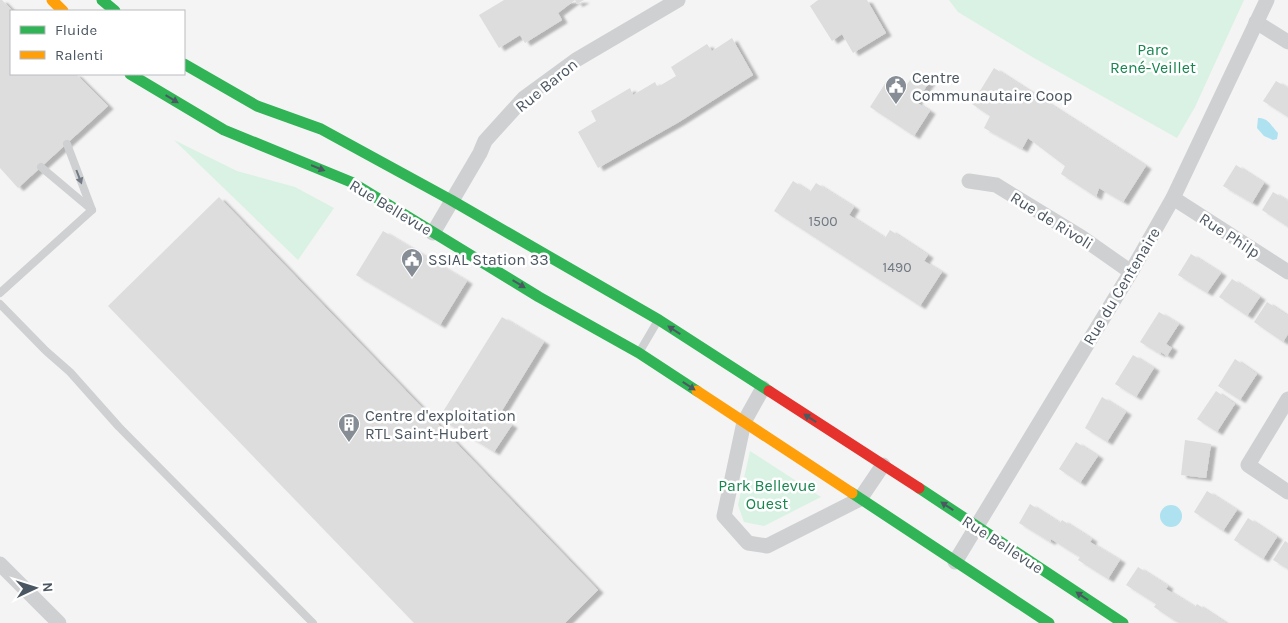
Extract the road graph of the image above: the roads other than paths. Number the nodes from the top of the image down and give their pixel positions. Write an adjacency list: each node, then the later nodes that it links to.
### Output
1 (52, 0): 5 (street)
2 (102, 0): 6 (street)
3 (678, 0): 15 (street, Rue Baron)
4 (1267, 0): 7 (street, Rue du Centenaire)
5 (62, 10)
6 (115, 10)
7 (1256, 22): 8 (street); 14 (street, Rue du Centenaire)
8 (1288, 42)
9 (185, 65): 15 (street, Rue Bellevue)
10 (132, 75): 17 (street, Rue Bellevue, one-way to 17)
11 (66, 144): 16 (lane, one-way to 16)
12 (42, 167): 16 (lane)
13 (969, 181): 18 (street, Rue de Rivoli)
14 (1172, 198): 18 (street, Rue du Centenaire); 19 (street, Rue Philp)
15 (451, 200): 17 (street, Rue Baron); 22 (street, Rue Bellevue)
16 (92, 210): 20 (lane)
17 (433, 233): 23 (street, Rue Bellevue, one-way to 23)
18 (1131, 272): 30 (street, Rue du Centenaire)
19 (1288, 272)
20 (0, 294)
21 (0, 304): 34 (lane)
22 (658, 320): 23 (lane); 24 (street, Rue Bellevue, one-way to 22)
23 (639, 353): 26 (street, Rue Bellevue, one-way to 26)
24 (763, 388): 26 (street); 27 (street, Rue Bellevue, one-way to 24)
25 (1288, 399): 28 (street)
26 (744, 422): 29 (street, Rue Bellevue); 29 (street)
27 (883, 465): 29 (street); 30 (street, Rue Bellevue, one-way to 27)
28 (1288, 492)
29 (860, 500): 31 (street, Rue Bellevue)
30 (977, 526): 31 (street, Rue du Centenaire); 36 (street, Rue Bellevue, one-way to 30)
31 (955, 562): 35 (street, Rue Bellevue)
32 (0, 564): 33 (street)
33 (59, 623)
34 (313, 623)
35 (1049, 623)
36 (1123, 623)

